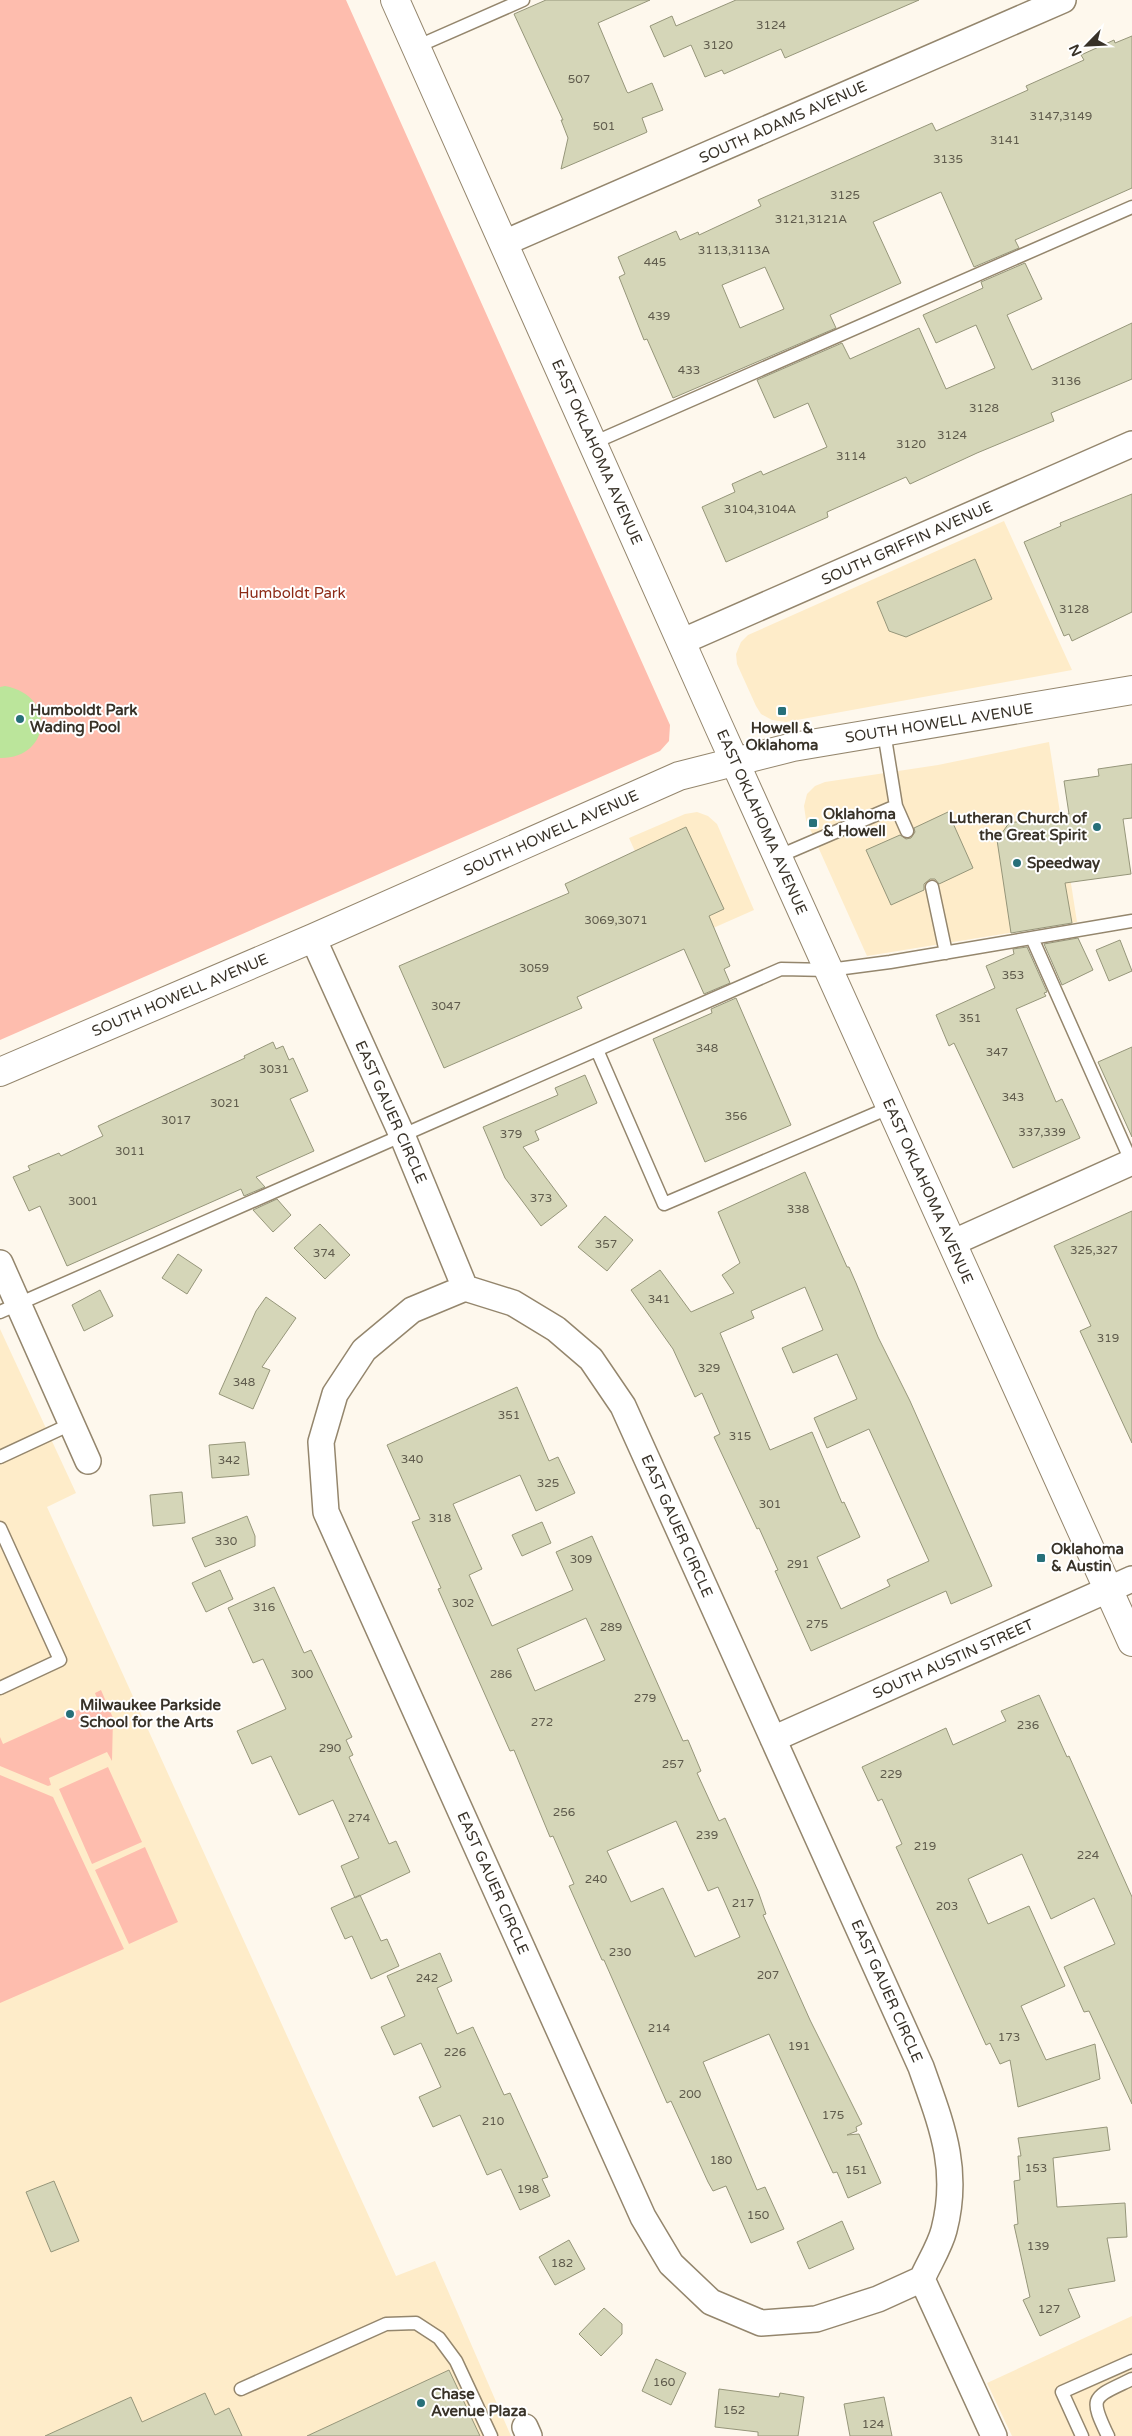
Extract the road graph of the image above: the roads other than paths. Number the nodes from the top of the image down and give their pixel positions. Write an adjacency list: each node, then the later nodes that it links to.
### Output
1 (396, 0): 4 (main road, EAST OKLAHOMA AVENUE)
2 (523, 0): 4 (lane)
3 (1063, 0): 6 (street, SOUTH ADAMS AVENUE)
4 (416, 47): 6 (main road, EAST OKLAHOMA AVENUE)
5 (1132, 207): 7 (lane)
6 (504, 243): 7 (main road, EAST OKLAHOMA AVENUE)
7 (593, 443): 9 (main road, EAST OKLAHOMA AVENUE)
8 (1132, 444): 9 (street, SOUTH GRIFFIN AVENUE)
9 (681, 642): 12 (main road, EAST OKLAHOMA AVENUE)
10 (1132, 690): 11 (main road, SOUTH HOWELL AVENUE)
11 (884, 732): 12 (main road, SOUTH HOWELL AVENUE); 13 (lane)
12 (735, 761): 15 (main road, EAST OKLAHOMA AVENUE); 18 (main road, SOUTH HOWELL AVENUE)
13 (896, 806): 14 (lane); 15 (lane)
14 (907, 831)
15 (777, 857): 21 (main road, EAST OKLAHOMA AVENUE)
16 (932, 887): 20 (lane)
17 (1132, 921): 19 (lane)
18 (313, 938): 23 (main road, SOUTH HOWELL AVENUE); 25 (street, EAST GAUER CIRCLE)
19 (1032, 938): 20 (lane); 26 (lane)
20 (946, 953): 21 (lane)
21 (829, 970): 22 (lane); 24 (main road, EAST OKLAHOMA AVENUE)
22 (597, 1050): 24 (lane); 25 (lane)
23 (0, 1072)
24 (891, 1107): 27 (main road, EAST OKLAHOMA AVENUE)
25 (402, 1135): 29 (street, EAST GAUER CIRCLE); 30 (lane)
26 (1132, 1163): 27 (street)
27 (952, 1243): 35 (main road, EAST OKLAHOMA AVENUE)
28 (0, 1263): 30 (street)
29 (465, 1288): 38 (street, EAST GAUER CIRCLE); 39 (street, EAST GAUER CIRCLE)
30 (9, 1308): 31 (street)
31 (71, 1424): 32 (lane); 33 (street)
32 (0, 1458)
33 (88, 1461)
34 (0, 1528): 37 (lane)
35 (1120, 1584): 36 (main road, EAST OKLAHOMA AVENUE); 38 (street, SOUTH AUSTIN STREET)
36 (1132, 1642)
37 (0, 1688)
38 (773, 1739): 39 (street, EAST GAUER CIRCLE)
39 (922, 2279): 44 (street)
40 (1132, 2361): 45 (lane)
41 (1132, 2379): 46 (lane)
42 (241, 2389): 43 (lane)
43 (491, 2436)
44 (994, 2436)
45 (1082, 2436)
46 (1108, 2436)

